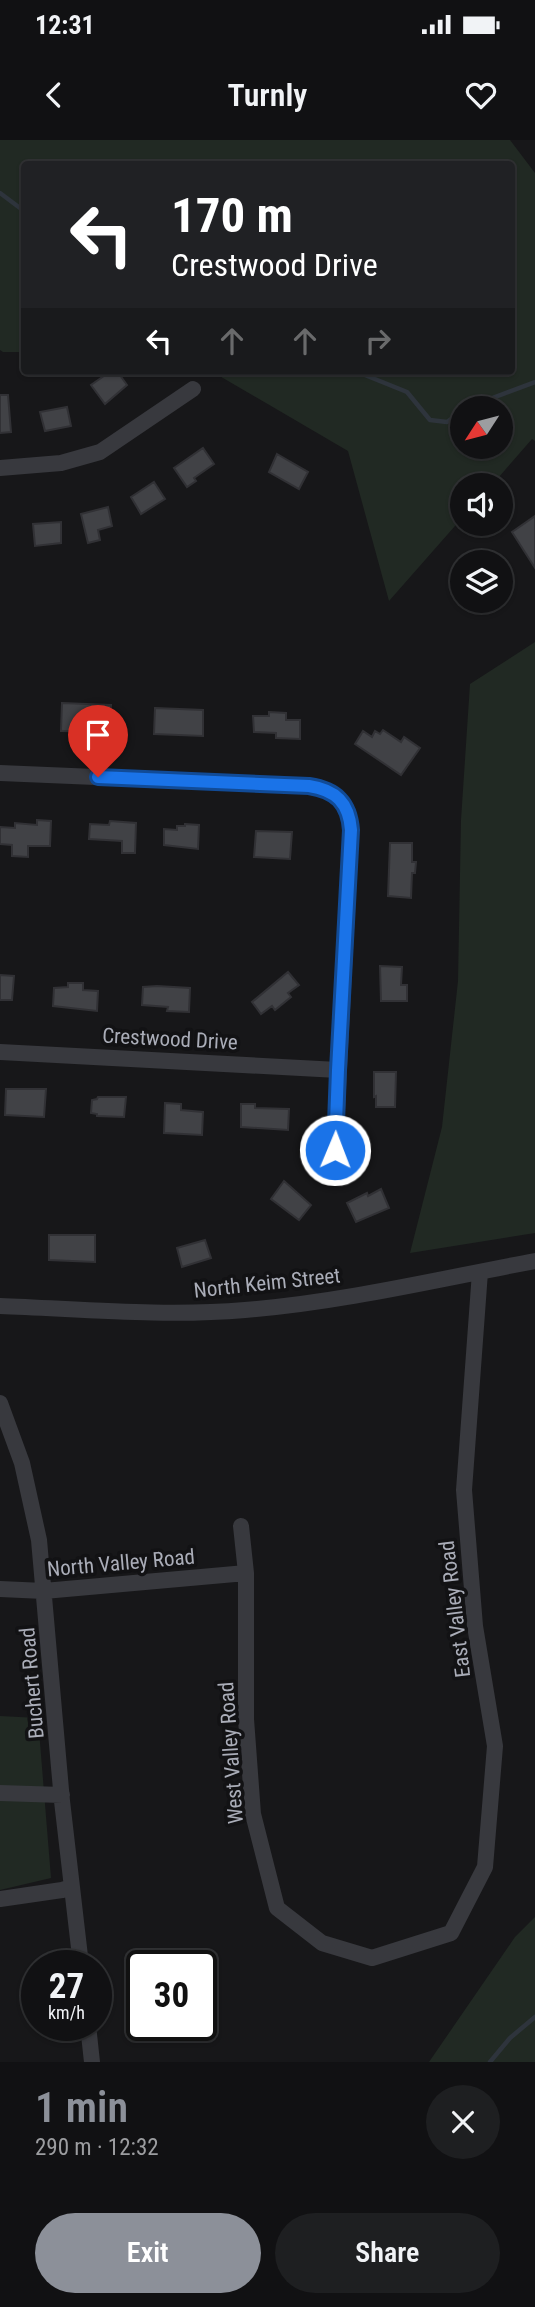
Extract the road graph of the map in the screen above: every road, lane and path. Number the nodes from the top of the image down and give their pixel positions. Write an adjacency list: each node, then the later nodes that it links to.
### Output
1 (193, 389): 2 (street)
2 (0, 468)
3 (0, 773): 5 (street)
4 (0, 1052): 5 (street, Crestwood Drive)
5 (338, 1070): 6 (street)
6 (335, 1150)
7 (535, 1261): 8 (street, North Keim Street)
8 (480, 1272): 9 (street, North Keim Street); 20 (street, East Valley Road)
9 (0, 1306)
10 (0, 1403): 11 (street, Buchert Road)
11 (4, 1421): 15 (street, Buchert Road)
12 (241, 1526): 13 (street, West Valley Road)
13 (246, 1573): 15 (street, North Valley Road); 20 (street, West Valley Road)
14 (0, 1589): 15 (street, North Valley Road)
15 (44, 1591): 17 (street, Buchert Road)
16 (0, 1793): 17 (street)
17 (61, 1795): 18 (street, Buchert Road)
18 (72, 1887): 19 (street); 21 (street, Buchert Road)
19 (0, 1899)
20 (451, 1933)
21 (79, 1950)
22 (90, 2041): 23 (street)
23 (92, 2062)

